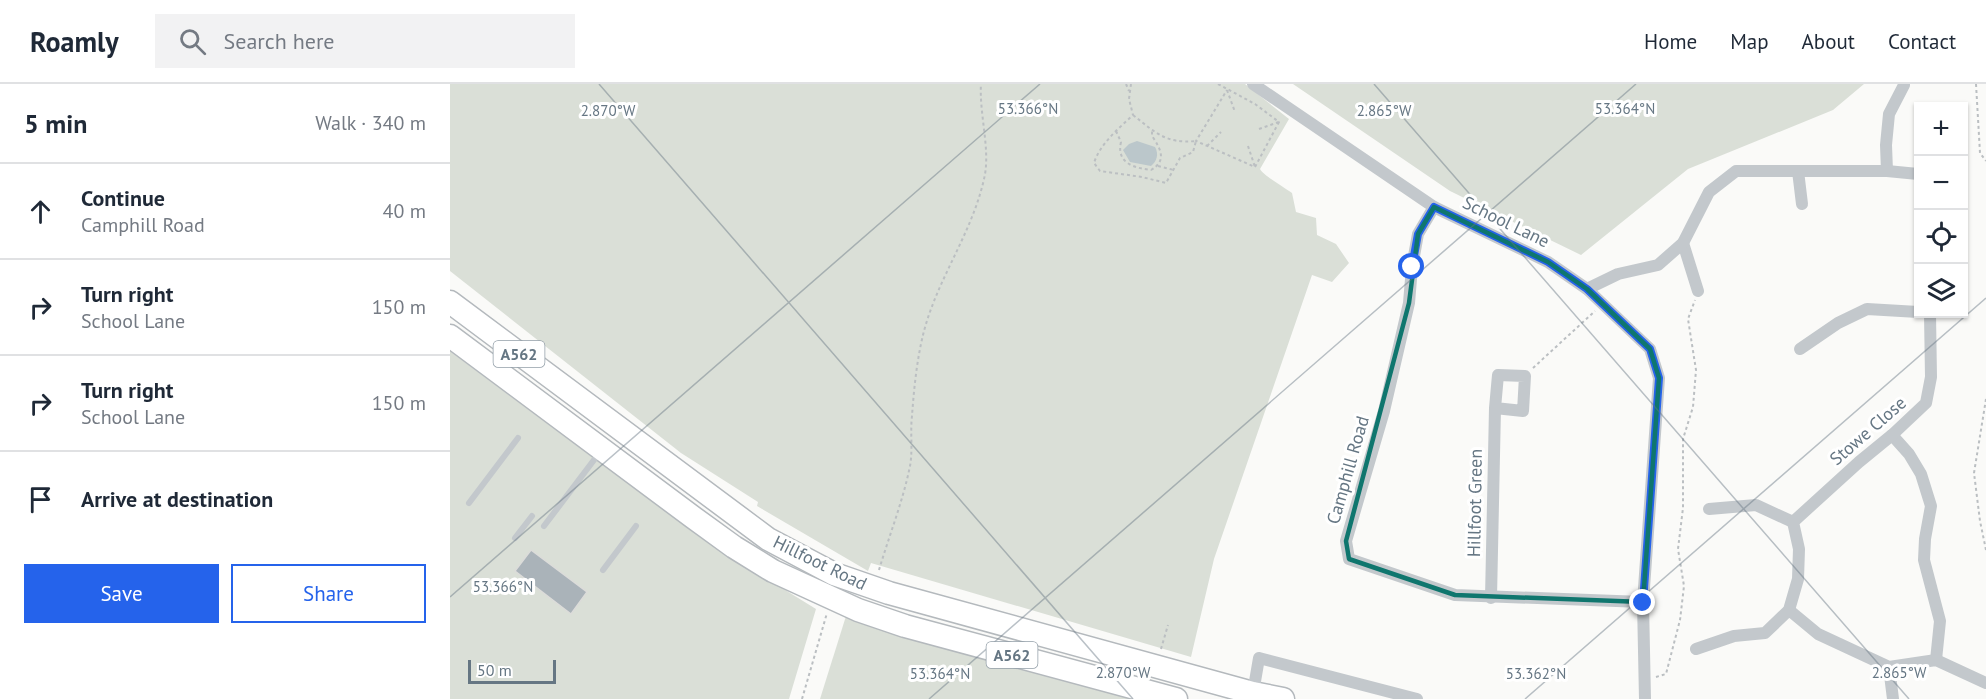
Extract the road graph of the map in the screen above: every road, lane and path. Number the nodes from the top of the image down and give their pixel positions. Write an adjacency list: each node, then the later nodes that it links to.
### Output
1 (981, 84): 53 (path)
2 (1126, 84): 9 (path)
3 (1131, 84): 9 (path)
4 (1218, 84): 8 (path)
5 (1253, 84): 28 (street, School Lane)
6 (1976, 84): 20 (path)
7 (1904, 85): 25 (street)
8 (1227, 90): 10 (path); 12 (path); 17 (path)
9 (1130, 94): 11 (path)
10 (1235, 112)
11 (1133, 115): 13 (path); 15 (path)
12 (1279, 122): 14 (path); 22 (path)
13 (1152, 129): 17 (path); 21 (path)
14 (1259, 129)
15 (1116, 131): 21 (path); 23 (path)
16 (1221, 132): 18 (path)
17 (1196, 141): 18 (path); 23 (path)
18 (1207, 146): 22 (path)
19 (1248, 146): 22 (path)
20 (1986, 161)
21 (1158, 166): 23 (path)
22 (1255, 167)
23 (1174, 170)
24 (1798, 171): 25 (street); 27 (street); 29 (street)
25 (1887, 171): 26 (street)
26 (1914, 174)
27 (1802, 204)
28 (1434, 207): 30 (street, School Lane); 54 (street, Camphill Road)
29 (1683, 243): 30 (street); 31 (street)
30 (1587, 289): 33 (street, School Lane)
31 (1698, 291): 63 (path)
32 (450, 302): 53 (highway, Hillfoot Road / A562)
33 (1603, 303): 38 (path); 56 (street, School Lane)
34 (1914, 312): 37 (street)
35 (1930, 318): 41 (street, Stowe Close)
36 (450, 336): 43 (highway, Hillfoot Road / A562)
37 (1800, 349)
38 (1525, 376): 40 (street, Hillfoot Green); 40 (street)
39 (1986, 399): 51 (path)
40 (1495, 408): 54 (street, Hillfoot Green)
41 (1892, 435): 47 (street, Stowe Close); 60 (street)
42 (518, 438): 44 (lane)
43 (603, 449): 48 (lane); 55 (highway, Hillfoot Road / A562)
44 (469, 503)
45 (1709, 509): 47 (street)
46 (532, 516): 50 (lane)
47 (1793, 522): 57 (street)
48 (544, 526)
49 (636, 526): 52 (lane)
50 (515, 538)
51 (1986, 550)
52 (603, 570)
53 (865, 586): 55 (street); 61 (highway, Hillfoot Road / A562)
54 (1491, 598): 56 (street, Camphill Road)
55 (840, 602): 66 (path); 67 (highway, Hillfoot Road / A562)
56 (1643, 603): 63 (street, School Lane)
57 (1789, 610): 59 (street); 62 (street)
58 (1168, 624): 61 (path)
59 (1696, 649)
60 (1936, 660): 62 (street); 64 (street)
61 (1156, 666): 65 (highway, Hillfoot Road / A562)
62 (1888, 667): 71 (street)
63 (1645, 681): 70 (street, School Lane)
64 (1986, 683)
65 (1253, 693): 68 (highway, Hillfoot Road / A562); 69 (street)
66 (802, 699)
67 (1176, 699)
68 (1283, 699)
69 (1417, 699)
70 (1645, 699)
71 (1893, 699)

